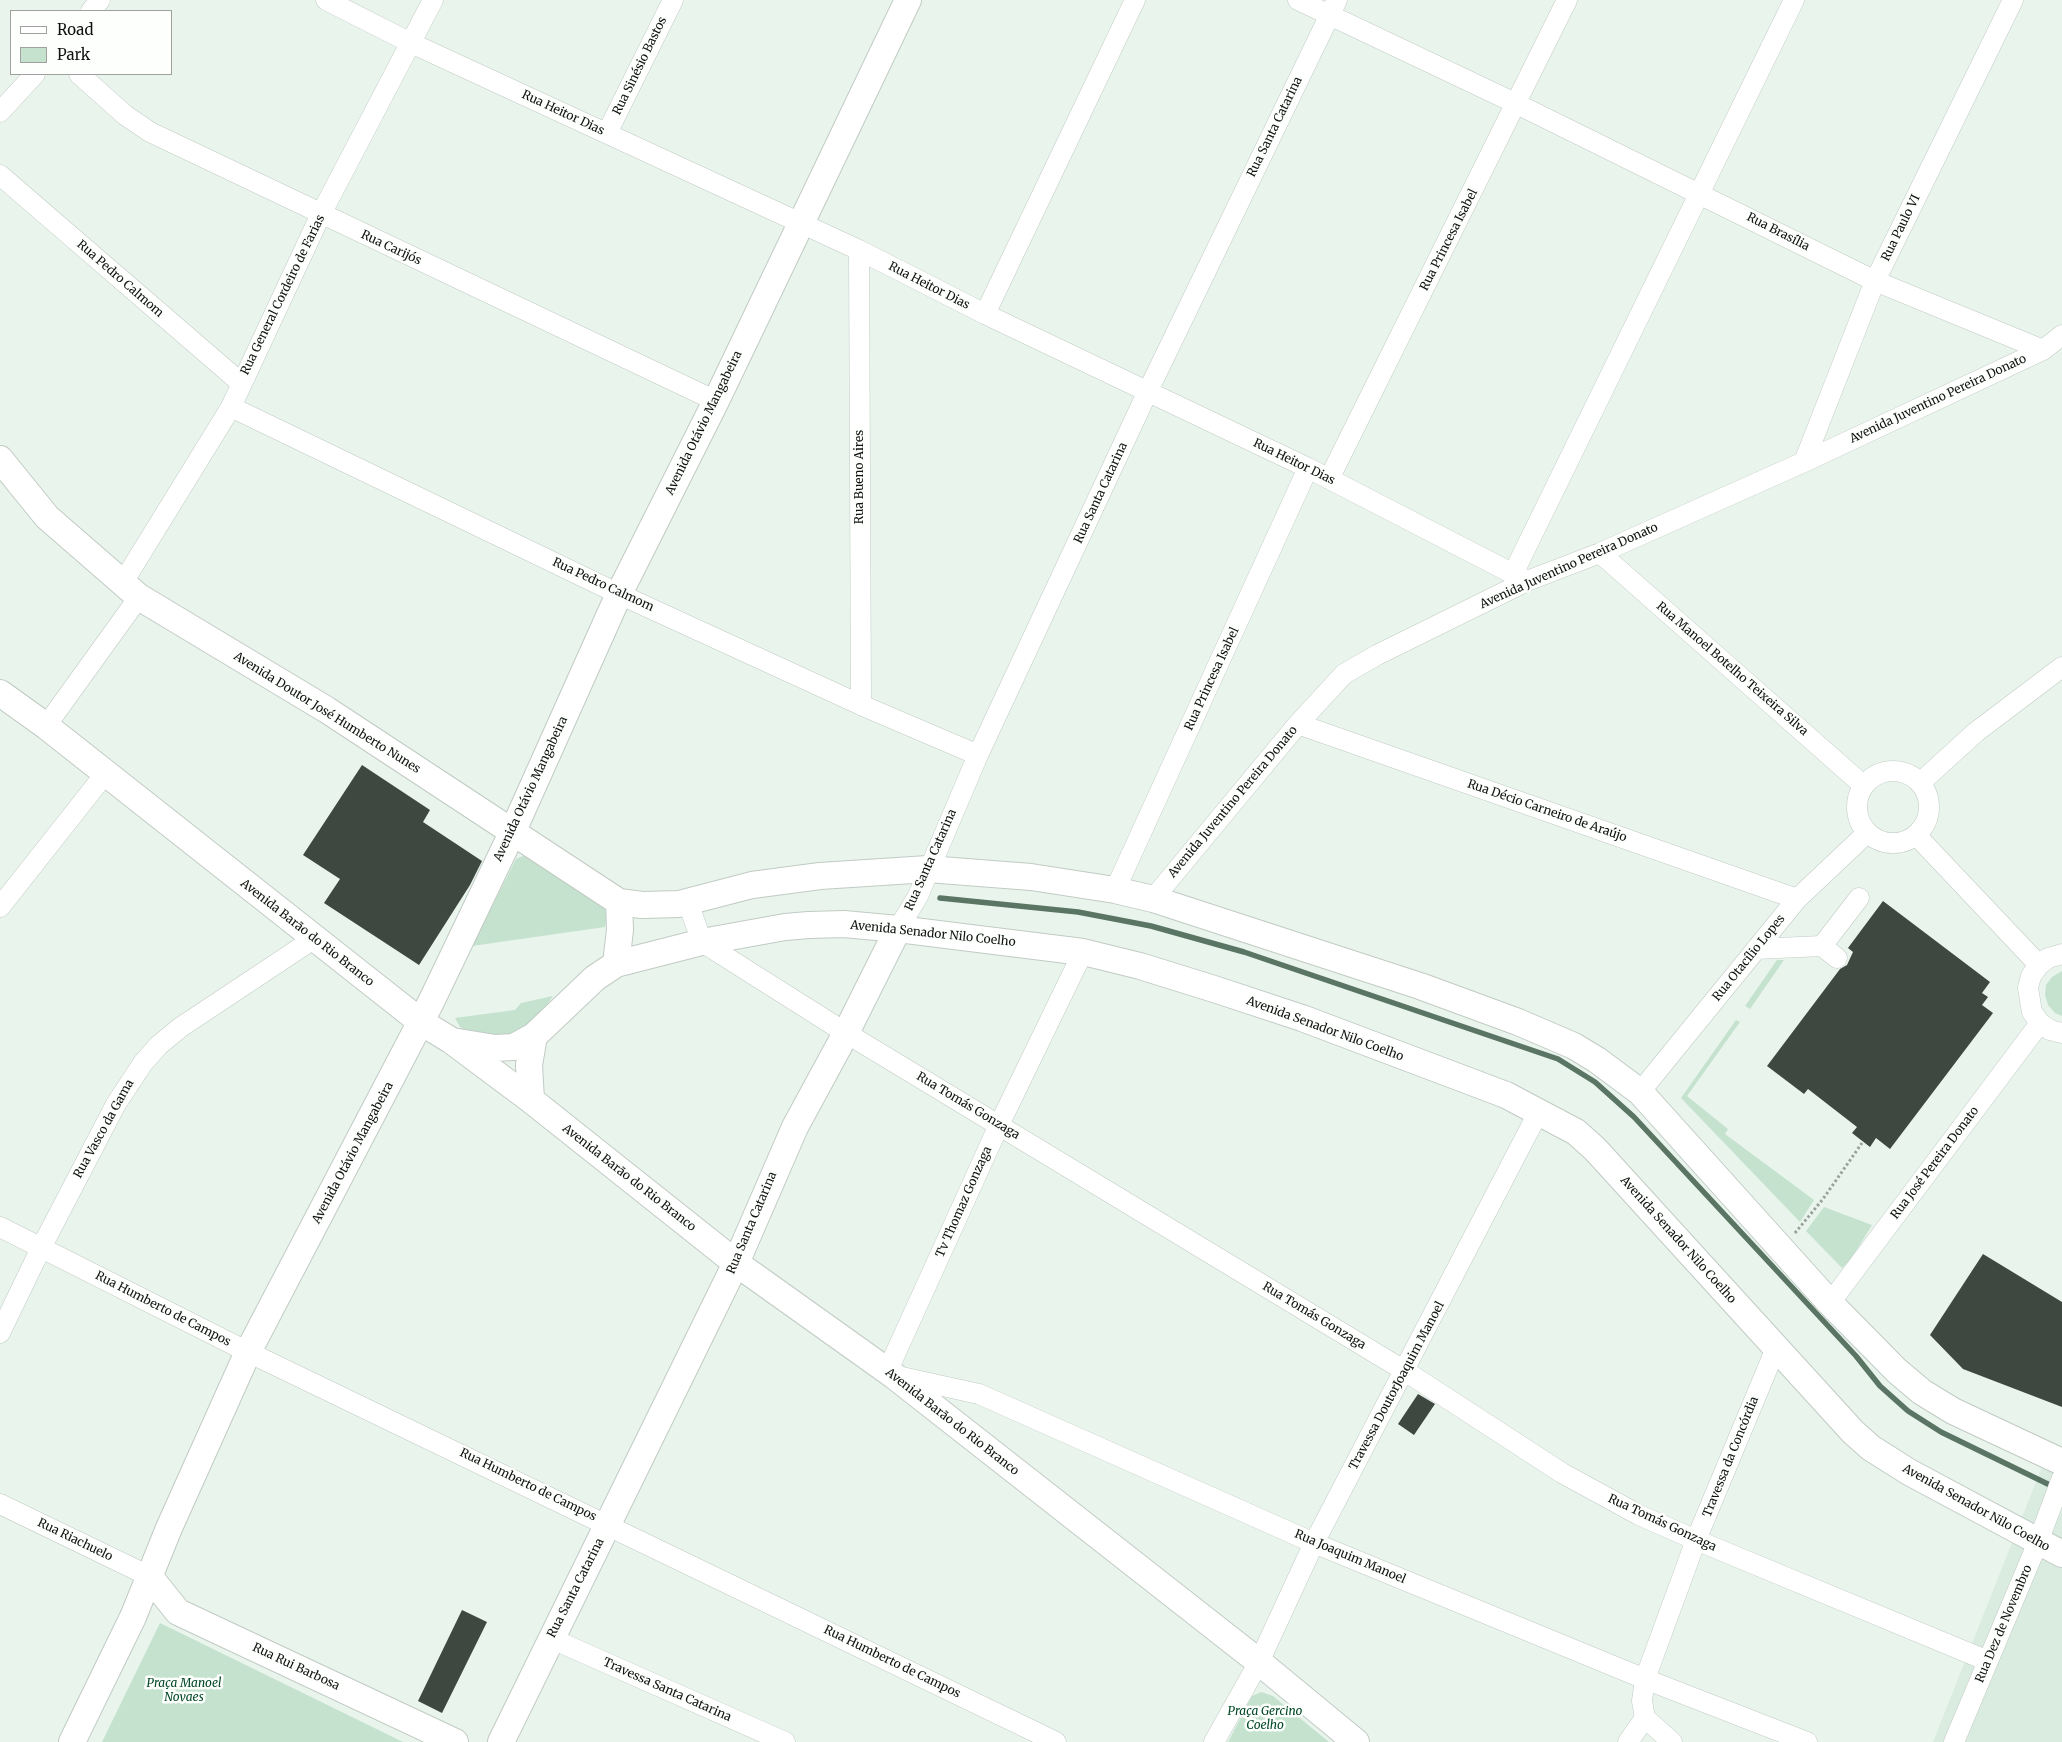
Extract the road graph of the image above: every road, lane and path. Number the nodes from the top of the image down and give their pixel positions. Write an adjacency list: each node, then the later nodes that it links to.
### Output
1 (100, 0): 12 (street)
2 (326, 0): 13 (street, Rua Heitor Dias)
3 (433, 0): 13 (street, Rua General Cordeiro de Farias)
4 (672, 0): 18 (street, Rua Sinésio Bastos)
5 (908, 0): 22 (main road, Avenida Otávio Mangabeira)
6 (1134, 0): 25 (street)
7 (1298, 0): 11 (street, Rua Brasília)
8 (1567, 0): 16 (street, Rua Princesa Isabel)
9 (1794, 0): 20 (street)
10 (2013, 0): 24 (street, Rua Paulo VI)
11 (1333, 8): 16 (street, Rua Brasília); 29 (street, Rua Santa Catarina)
12 (92, 10)
13 (412, 43): 18 (street, Rua Heitor Dias); 21 (street, Rua General Cordeiro de Farias)
14 (34, 75): 17 (street)
15 (81, 75): 21 (street, Rua Carijós)
16 (1517, 104): 20 (street, Rua Brasília); 35 (street, Rua Princesa Isabel)
17 (0, 112)
18 (607, 133): 22 (street, Rua Heitor Dias)
19 (0, 175): 28 (street, Rua Pedro Calmom)
20 (1699, 192): 24 (street, Rua Brasília); 37 (street)
21 (321, 214): 28 (street, Rua General Cordeiro de Farias); 30 (street, Rua Carijós)
22 (801, 224): 23 (street, Rua Heitor Dias); 30 (main road, Avenida Otávio Mangabeira)
23 (859, 250): 25 (street, Rua Heitor Dias); 42 (street, Rua Bueno Aires)
24 (1875, 281): 27 (street, Rua Brasília); 33 (street, Rua Paulo VI)
25 (985, 314): 29 (street, Rua Heitor Dias)
26 (2062, 335): 27 (street, Avenida Juventino Pereira Donato)
27 (2043, 350): 33 (street, Avenida Juventino Pereira Donato)
28 (241, 383): 31 (street, Rua General Cordeiro de Farias)
29 (1148, 391): 34 (street, Rua Heitor Dias); 45 (street, Rua Santa Catarina)
30 (716, 401): 39 (main road, Avenida Otávio Mangabeira)
31 (231, 407): 38 (street, Rua General Cordeiro de Farias); 39 (street, Rua Pedro Calmom)
32 (0, 460): 38 (main road, Avenida Doutor José Humberto Nunes)
33 (1804, 462): 36 (street, Avenida Juventino Pereira Donato)
34 (1308, 468): 35 (street, Rua Heitor Dias); 53 (street, Rua Princesa Isabel)
35 (1330, 479): 37 (street, Rua Heitor Dias)
36 (1600, 553): 37 (street, Avenida Juventino Pereira Donato); 48 (street, Rua Manoel Botelho Teixeira Silva)
37 (1520, 578): 43 (street, Avenida Juventino Pereira Donato)
38 (131, 591): 44 (street, Rua General Cordeiro de Farias); 49 (main road, Avenida Doutor José Humberto Nunes)
39 (619, 594): 42 (street, Rua Pedro Calmom); 49 (main road, Avenida Otávio Mangabeira)
40 (2062, 668): 47 (street)
41 (0, 693): 44 (main road, Avenida Barão do Rio Branco)
42 (862, 705): 45 (street, Rua Pedro Calmom)
43 (1298, 724): 54 (street, Avenida Juventino Pereira Donato); 56 (street, Rua Décio Carneiro de Araújo)
44 (46, 726): 46 (main road, Avenida Barão do Rio Branco)
45 (978, 755): 52 (street, Rua Santa Catarina)
46 (105, 774): 59 (street); 61 (main road, Avenida Barão do Rio Branco)
47 (1920, 783): 48 (street); 51 (street)
48 (1864, 786): 50 (street)
49 (512, 833): 57 (main road, Avenida Doutor José Humberto Nunes); 68 (main road, Avenida Otávio Mangabeira)
50 (1867, 833): 51 (street); 56 (street, Rua Otacílio Lopes)
51 (1916, 835): 67 (street)
52 (928, 869): 53 (main road); 58 (main road); 60 (street, Rua Santa Catarina)
53 (1115, 890): 54 (main road)
54 (1153, 898): 74 (main road)
55 (1859, 898): 63 (street)
56 (1797, 899): 63 (street, Rua Otacílio Lopes)
57 (619, 902): 58 (main road, Avenida Doutor José Humberto Nunes); 66 (main road)
58 (688, 902): 62 (street)
59 (0, 907)
60 (898, 929): 62 (main road, Avenida Senador Nilo Coelho); 64 (main road, Avenida Senador Nilo Coelho); 70 (main road, Rua Santa Catarina)
61 (314, 938): 68 (main road, Avenida Barão do Rio Branco); 81 (street, Rua Vasco da Gama)
62 (702, 942): 66 (main road, Avenida Senador Nilo Coelho); 70 (street, Rua Tomás Gonzaga)
63 (1756, 949): 74 (street, Rua Otacílio Lopes)
64 (1083, 952): 76 (main road, Avenida Senador Nilo Coelho); 77 (street, Tv Thomaz Gonzaga)
65 (2062, 954): 67 (street)
66 (616, 964): 72 (main road, Avenida Senador Nilo Coelho)
67 (2039, 965): 69 (street)
68 (420, 1022): 73 (main road, Avenida Barão do Rio Branco); 86 (main road, Avenida Otávio Mangabeira)
69 (2040, 1022): 71 (street); 83 (street, Rua José Pereira Donato)
70 (846, 1033): 77 (street, Rua Tomás Gonzaga); 82 (main road, Rua Santa Catarina)
71 (2062, 1033)
72 (534, 1036): 73 (main road, Avenida Senador Nilo Coelho); 75 (main road)
73 (452, 1040): 75 (main road, Avenida Barão do Rio Branco)
74 (1640, 1092): 83 (main road)
75 (531, 1100): 82 (main road, Avenida Barão do Rio Branco)
76 (1539, 1111): 85 (main road, Avenida Senador Nilo Coelho); 87 (street, Travessa DoutorJoaquim Manoel)
77 (999, 1125): 87 (street, Rua Tomás Gonzaga); 88 (street, Tv Thomaz Gonzaga)
78 (1862, 1143): 80 (path)
79 (0, 1227): 81 (street, Rua Humberto de Campos)
80 (1803, 1227)
81 (41, 1248): 84 (street, Rua Vasco da Gama); 86 (street, Rua Humberto de Campos)
82 (736, 1263): 88 (main road, Avenida Barão do Rio Branco); 92 (main road, Rua Santa Catarina)
83 (1830, 1303): 89 (main road)
84 (0, 1333)
85 (1776, 1348): 93 (main road, Avenida Senador Nilo Coelho); 94 (street, Travessa da Concórdia)
86 (248, 1352): 92 (street, Rua Humberto de Campos); 97 (main road, Avenida Otávio Mangabeira)
87 (1405, 1371): 94 (street, Rua Tomás Gonzaga); 95 (street, Travessa DoutorJoaquim Manoel)
88 (890, 1374): 95 (street, Rua Joaquim Manoel); 102 (main road, Avenida Barão do Rio Branco)
89 (2062, 1462)
90 (2062, 1478): 93 (street, Rua Dez de Novembro)
91 (0, 1504): 97 (street, Rua Riachuelo)
92 (608, 1524): 100 (main road, Rua Santa Catarina); 109 (street, Rua Humberto de Campos)
93 (2042, 1532): 96 (main road, Avenida Senador Nilo Coelho); 101 (street, Rua Dez de Novembro)
94 (1696, 1540): 101 (street, Rua Tomás Gonzaga); 103 (street, Travessa da Concórdia)
95 (1314, 1543): 102 (street, Travessa DoutorJoaquim Manoel); 103 (street, Rua Joaquim Manoel)
96 (2062, 1554)
97 (150, 1576): 98 (main road, Rua Rui Barbosa); 99 (main road)
98 (178, 1612): 99 (main road); 106 (main road, Rua Rui Barbosa)
99 (133, 1617): 105 (main road)
100 (550, 1638): 107 (main road, Rua Santa Catarina); 108 (street, Travessa Santa Catarina)
101 (1988, 1661): 115 (street, Rua Dez de Novembro)
102 (1259, 1662): 110 (street); 111 (main road)
103 (1645, 1679): 104 (street, Travessa da Concórdia); 114 (street, Rua Joaquim Manoel)
104 (1645, 1718): 112 (street); 113 (street)
105 (72, 1742)
106 (455, 1742)
107 (501, 1742)
108 (785, 1742)
109 (1056, 1742)
110 (1214, 1742)
111 (1356, 1742)
112 (1628, 1742)
113 (1672, 1742)
114 (1807, 1742)
115 (1954, 1742)

